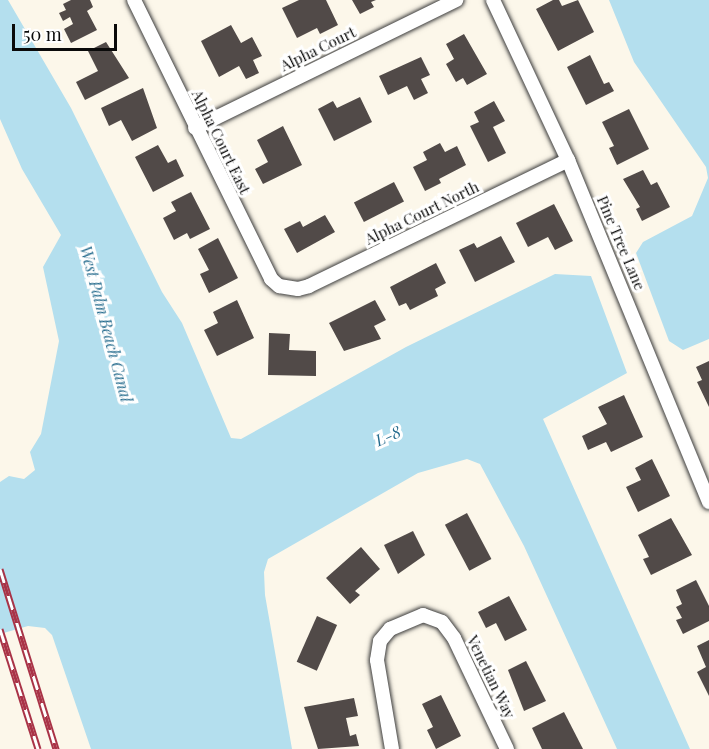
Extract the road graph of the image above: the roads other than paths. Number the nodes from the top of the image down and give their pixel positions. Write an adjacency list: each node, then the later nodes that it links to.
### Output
1 (134, 0): 4 (street, Alpha Court East)
2 (456, 0): 4 (street, Alpha Court)
3 (493, 0): 5 (street, Pine Tree Lane)
4 (195, 128): 6 (street, Alpha Court East)
5 (568, 160): 6 (street, Alpha Court North); 7 (street, Pine Tree Lane)
6 (288, 289)
7 (709, 502)
8 (392, 749): 9 (street, Venetian Way)
9 (507, 749)

